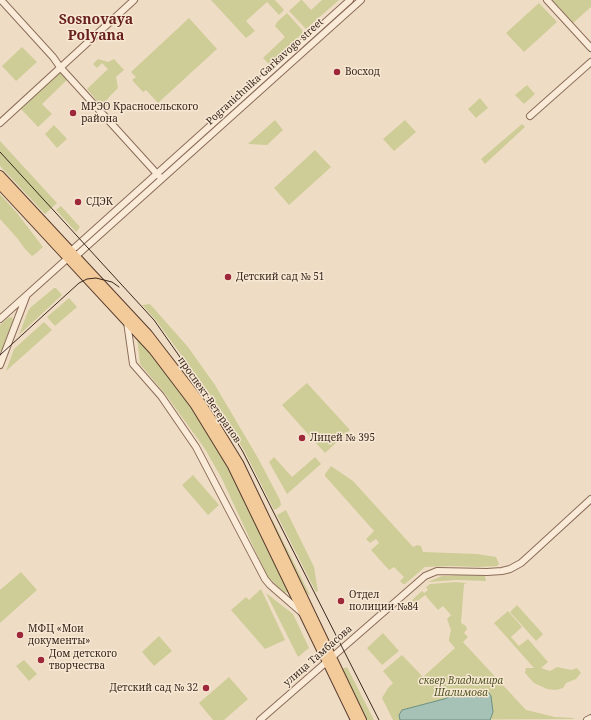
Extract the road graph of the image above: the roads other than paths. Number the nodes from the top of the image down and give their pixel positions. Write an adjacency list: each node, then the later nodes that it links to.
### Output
1 (1, 0): 8 (street)
2 (134, 0): 8 (street)
3 (350, 0): 11 (street, Pogranichnika Garkavogo street)
4 (361, 0): 13 (street, Pogranichnika Garkavogo street)
5 (547, 0): 6 (street)
6 (591, 48)
7 (591, 62): 9 (street)
8 (60, 67): 10 (street); 11 (street)
9 (530, 116)
10 (0, 123)
11 (157, 173): 13 (street); 15 (street, Pogranichnika Garkavogo street)
12 (0, 175): 15 (main road, проспект Ветеранов)
13 (162, 179): 15 (street, Pogranichnika Garkavogo street)
14 (0, 185): 15 (main road, проспект Ветеранов)
15 (71, 255): 16 (street, Pogranichnika Garkavogo street); 18 (main road, проспект Ветеранов); 22 (main road, проспект Ветеранов)
16 (26, 296): 17 (street, Pogranichnika Garkavogo street); 19 (street)
17 (0, 319)
18 (126, 320): 21 (main road, проспект Ветеранов); 21 (street)
19 (0, 365)
20 (591, 499): 22 (street, улица Тамбасова)
21 (303, 614): 22 (main road, проспект Ветеранов)
22 (329, 659): 24 (street, улица Тамбасова); 25 (main road, проспект Ветеранов); 26 (main road, проспект Ветеранов)
23 (591, 718): 27 (street)
24 (260, 720)
25 (355, 720)
26 (362, 720)
27 (587, 720)

